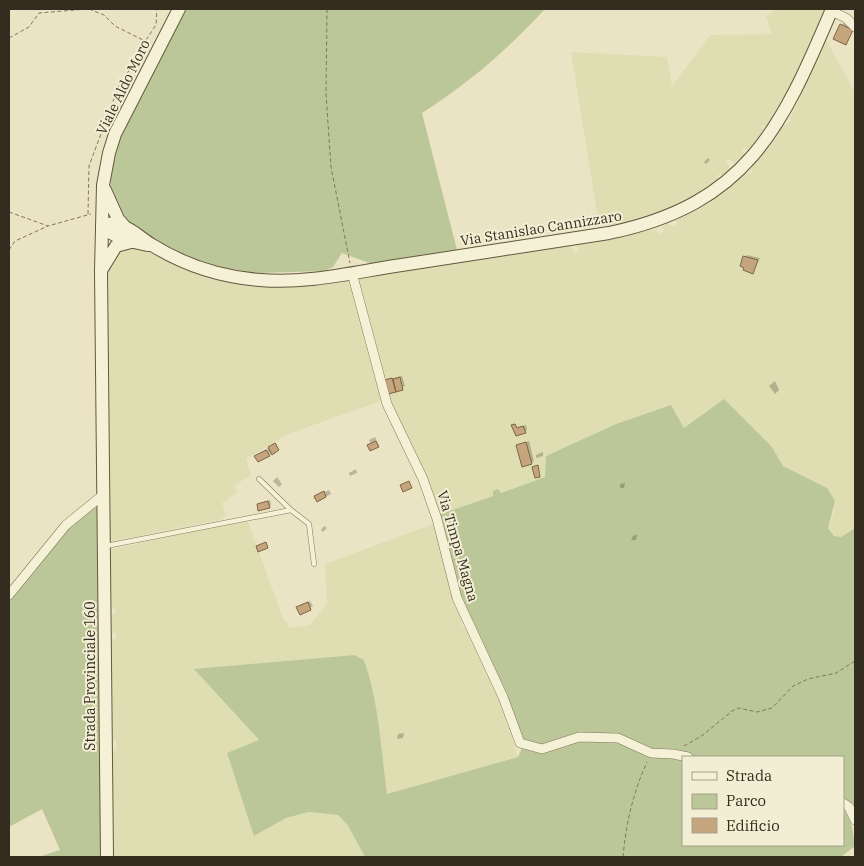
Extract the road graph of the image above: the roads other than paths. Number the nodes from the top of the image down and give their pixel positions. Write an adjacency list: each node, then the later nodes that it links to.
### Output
1 (179, 9): 4 (street, Viale Aldo Moro)
2 (831, 10): 3 (street); 10 (street, Via Stanislao Cannizzaro)
3 (855, 28)
4 (103, 185): 5 (street, Viale Aldo Moro); 6 (street)
5 (102, 226): 6 (street); 7 (street); 9 (street, Viale Aldo Moro)
6 (125, 227): 8 (street)
7 (131, 242): 8 (street); 9 (street)
8 (153, 246): 10 (street, Via Stanislao Cannizzaro)
9 (101, 271): 12 (street, Viale Aldo Moro)
10 (352, 273): 17 (street, Via Timpa Magna)
11 (259, 479): 13 (lane)
12 (104, 494): 14 (street, Strada Provinciale 160); 16 (street)
13 (291, 510): 14 (lane); 15 (lane)
14 (104, 546): 20 (street, Strada Provinciale 160)
15 (314, 564)
16 (9, 595)
17 (683, 756)
18 (844, 804): 19 (street)
19 (855, 820)
20 (107, 857)

